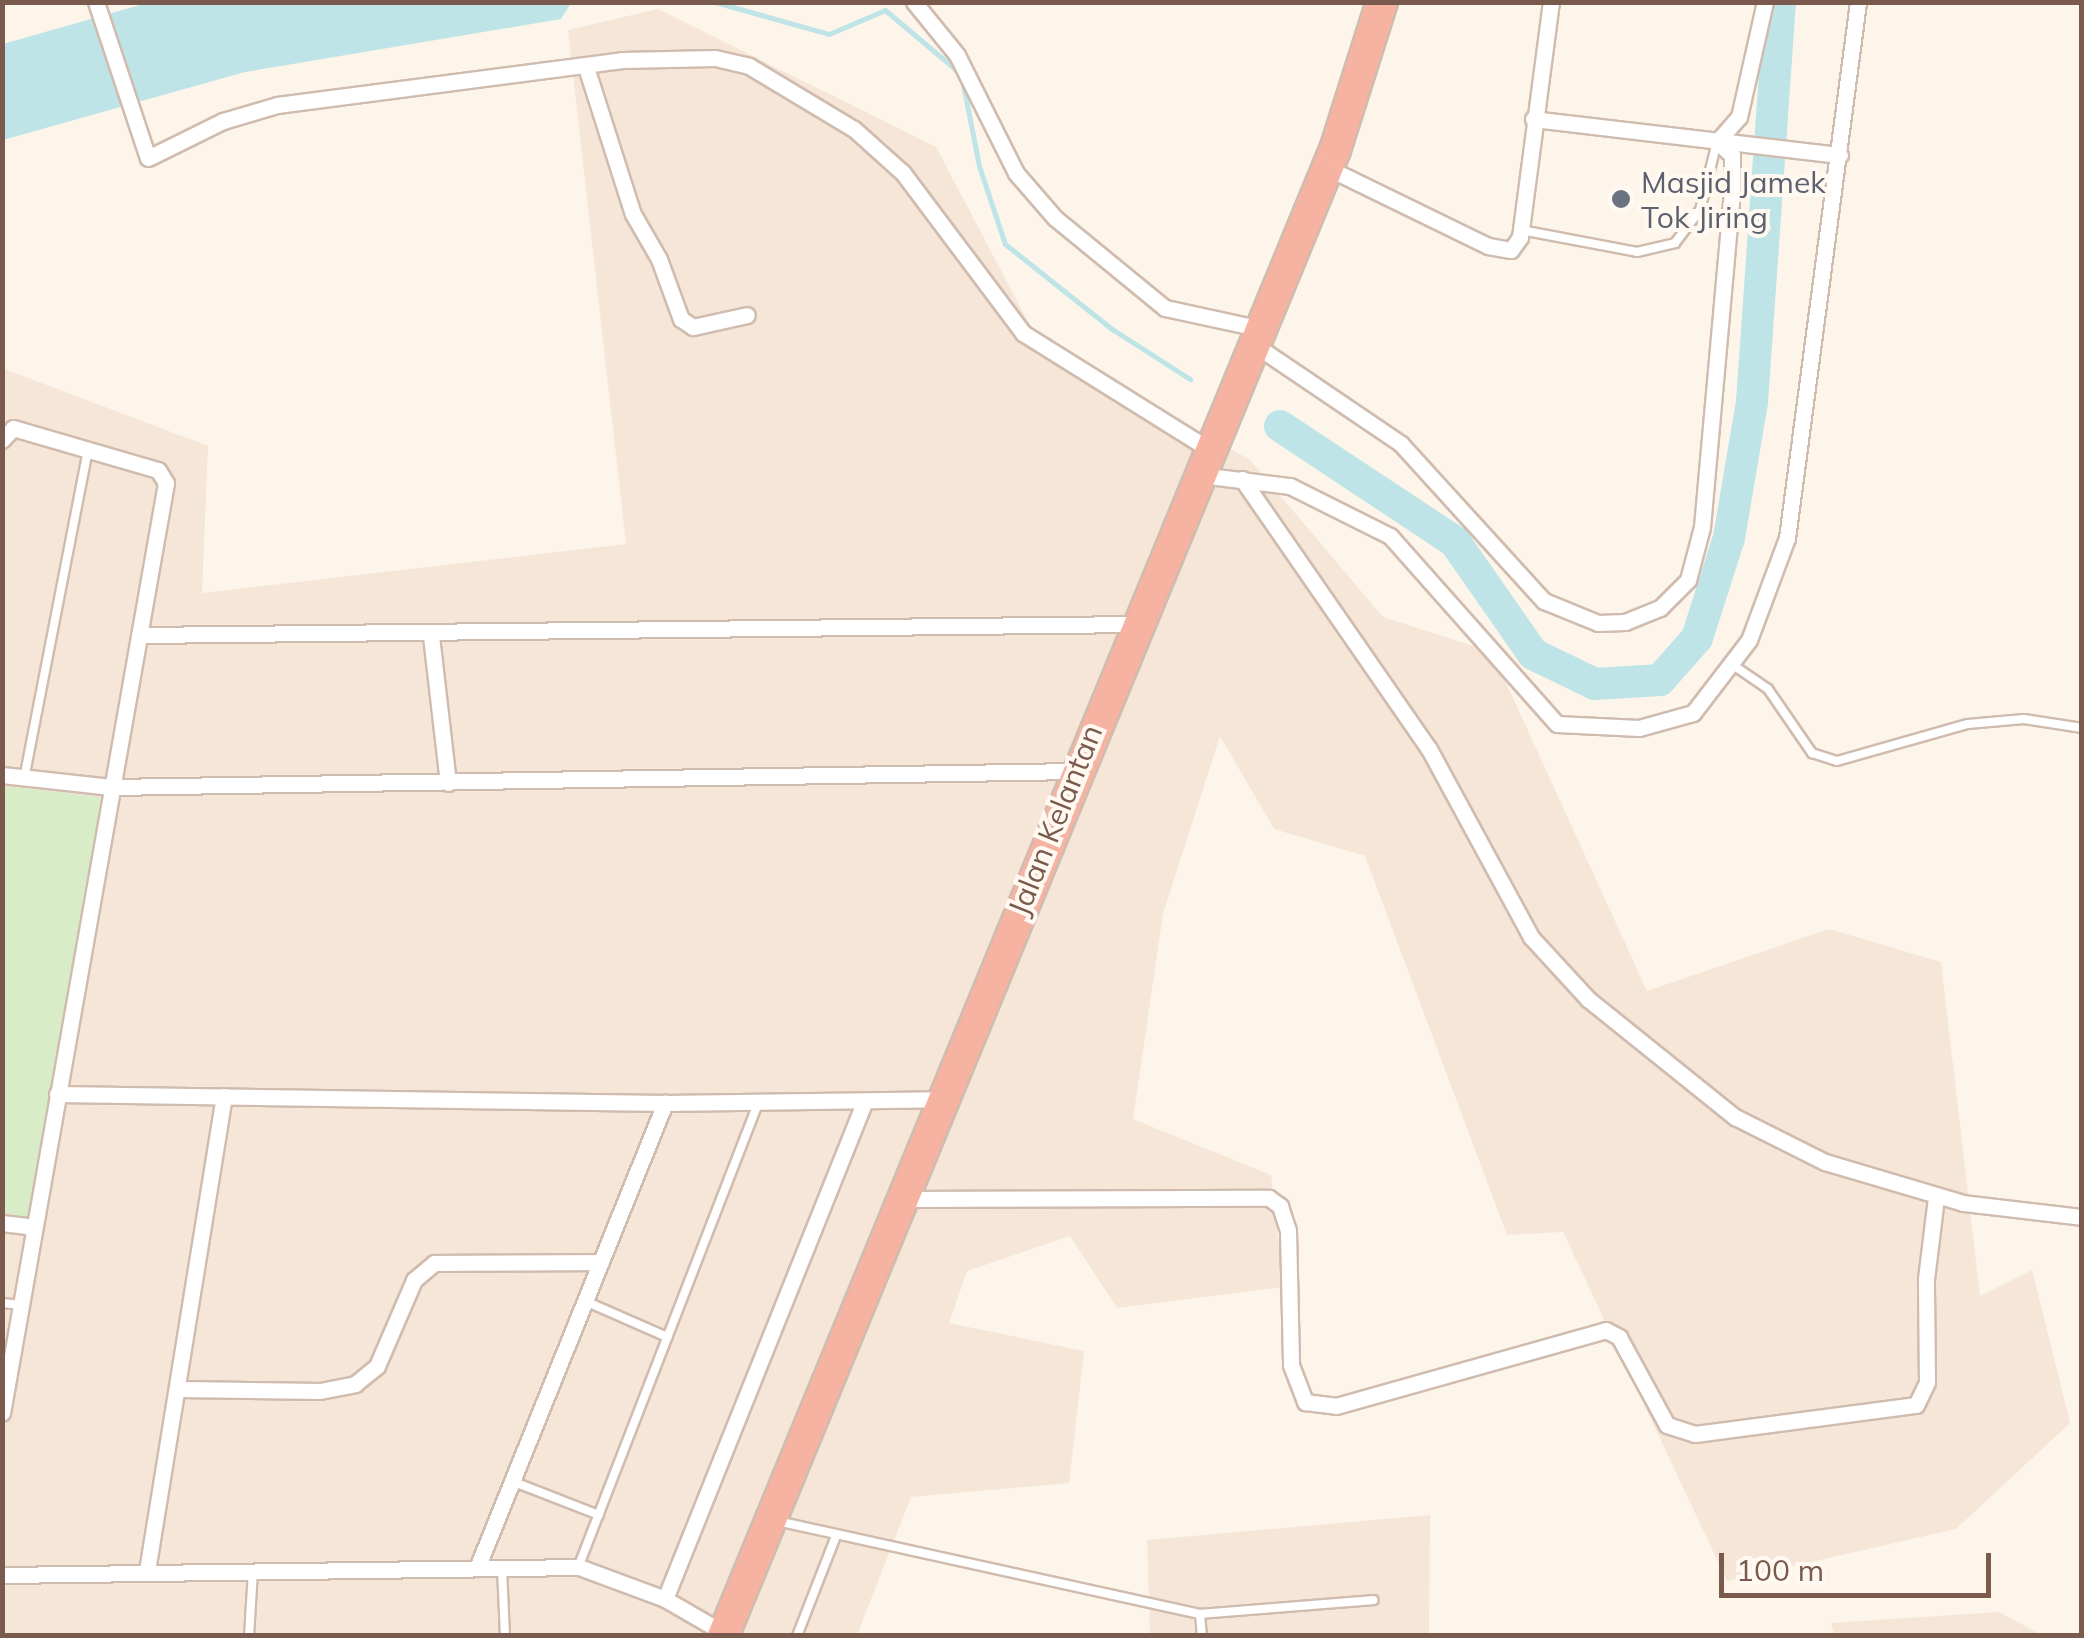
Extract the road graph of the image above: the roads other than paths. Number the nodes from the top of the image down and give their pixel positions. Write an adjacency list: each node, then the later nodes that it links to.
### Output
1 (96, 2): 7 (street)
2 (914, 2): 14 (street)
3 (1382, 2): 11 (highway, Jalan Kelantan)
4 (1551, 2): 8 (street)
5 (1765, 2): 9 (street)
6 (1858, 2): 10 (street)
7 (586, 68): 13 (street); 17 (street)
8 (1533, 119): 9 (street); 12 (street)
9 (1724, 143): 10 (street); 12 (lane); 14 (street)
10 (1840, 155): 22 (street)
11 (1328, 168): 12 (street); 14 (highway, Jalan Kelantan)
12 (1521, 230)
13 (747, 314)
14 (1257, 341): 17 (highway, Jalan Kelantan)
15 (2, 440): 16 (street)
16 (88, 450): 20 (street); 26 (lane)
17 (1208, 456): 18 (street); 19 (highway, Jalan Kelantan)
18 (1242, 479): 22 (street); 35 (street)
19 (1137, 624): 21 (street); 24 (highway, Jalan Kelantan)
20 (139, 634): 21 (street); 28 (street)
21 (431, 636): 27 (street)
22 (1733, 665): 23 (lane)
23 (2082, 728)
24 (1075, 772): 27 (street); 31 (highway, Jalan Kelantan)
25 (2, 775): 26 (street)
26 (24, 779): 28 (street)
27 (448, 783): 28 (street)
28 (111, 787): 29 (street)
29 (57, 1094): 30 (street); 39 (street)
30 (224, 1096): 32 (street); 46 (street)
31 (941, 1099): 34 (street); 36 (highway, Jalan Kelantan)
32 (665, 1103): 33 (street); 40 (street)
33 (758, 1103): 34 (street); 44 (lane)
34 (864, 1103): 58 (street)
35 (1936, 1197): 36 (street); 37 (street)
36 (902, 1199): 50 (highway, Jalan Kelantan)
37 (2082, 1217)
38 (2, 1223): 39 (street)
39 (34, 1228): 43 (street)
40 (601, 1262): 41 (street); 46 (street)
41 (584, 1300): 44 (lane); 48 (street)
42 (2, 1303): 43 (lane)
43 (20, 1305): 45 (street)
44 (668, 1338): 49 (lane)
45 (4, 1382): 47 (street)
46 (180, 1389): 56 (street)
47 (2, 1414)
48 (510, 1480): 49 (lane); 53 (street)
49 (598, 1515): 52 (lane)
50 (772, 1520): 51 (lane); 61 (highway, Jalan Kelantan)
51 (836, 1536): 60 (lane); 64 (lane)
52 (579, 1567): 54 (street); 58 (street)
53 (477, 1568): 54 (street); 55 (street)
54 (502, 1568): 63 (lane)
55 (253, 1570): 56 (street); 62 (lane)
56 (146, 1571): 57 (street)
57 (2, 1575)
58 (665, 1599): 61 (street)
59 (1373, 1600): 60 (lane)
60 (1200, 1614): 65 (lane)
61 (723, 1634)
62 (249, 1636)
63 (506, 1636)
64 (797, 1636)
65 (1202, 1636)

